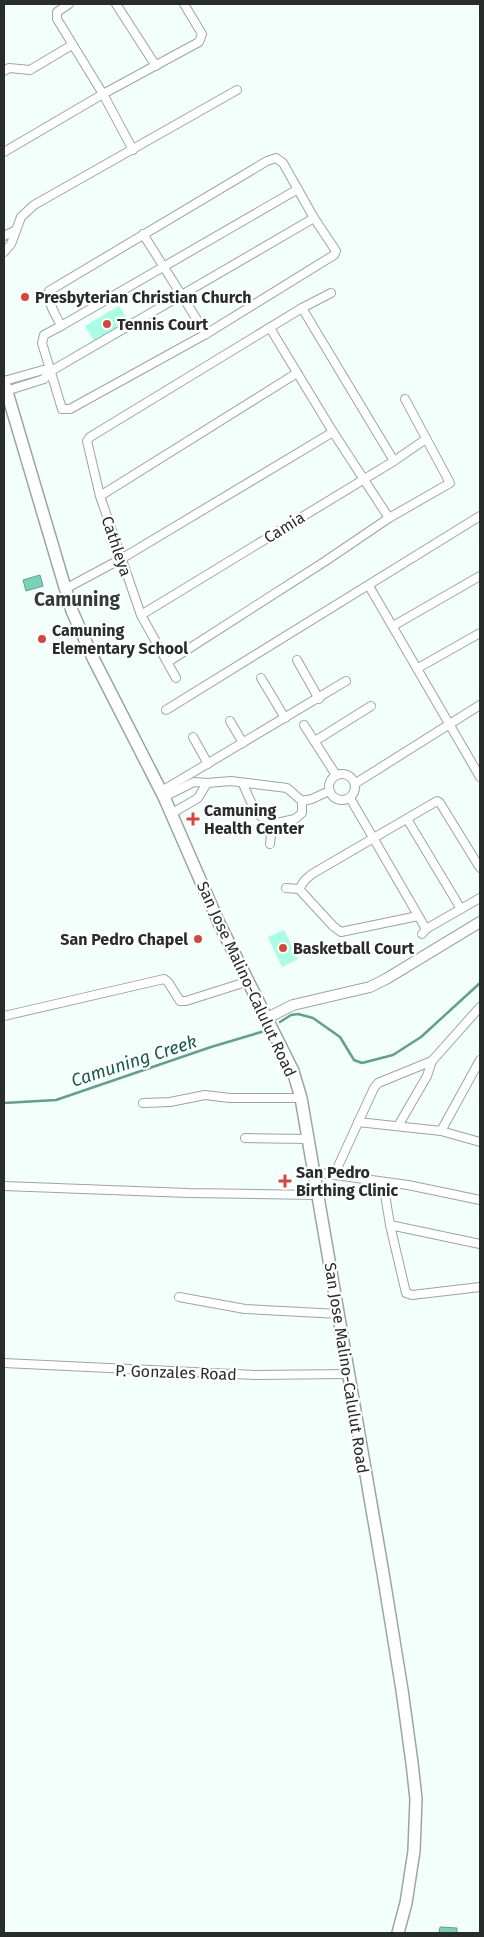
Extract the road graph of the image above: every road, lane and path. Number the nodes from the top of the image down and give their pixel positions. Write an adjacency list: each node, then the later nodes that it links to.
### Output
1 (70, 4): 4 (street)
2 (116, 4): 5 (street)
3 (184, 4): 5 (street)
4 (72, 45): 6 (street); 8 (street)
5 (156, 66): 8 (street)
6 (4, 71)
7 (238, 90): 9 (street)
8 (103, 94): 9 (street); 10 (street)
9 (133, 150): 13 (street)
10 (4, 152)
11 (298, 189): 12 (street); 14 (street); 17 (street)
12 (314, 218): 19 (street); 23 (street)
13 (14, 232): 15 (street); 16 (street)
14 (143, 234): 17 (street); 21 (street)
15 (4, 236)
16 (4, 252)
17 (162, 266): 19 (street); 21 (street)
18 (331, 293): 20 (street)
19 (182, 296): 23 (street); 24 (street)
20 (302, 308): 22 (street); 32 (street)
21 (62, 326): 24 (street)
22 (270, 328): 25 (street); 34 (street, Cathleya)
23 (206, 334): 24 (street)
24 (52, 371): 26 (street); 27 (street)
25 (297, 373): 30 (street); 34 (street)
26 (25, 375): 27 (street); 28 (street)
27 (29, 384): 28 (street)
28 (5, 385): 40 (main road, San Jose Malino-Calulut Road)
29 (405, 399): 31 (street)
30 (333, 432): 33 (street); 37 (street)
31 (426, 439): 32 (street, Camia); 36 (street)
32 (394, 461): 33 (street, Camia)
33 (364, 478): 36 (street); 41 (street, Camia)
34 (100, 496): 37 (street, Cathleya)
35 (480, 516): 39 (street)
36 (389, 518): 45 (street)
37 (121, 559): 40 (street); 41 (street, Cathleya)
38 (480, 576): 42 (street)
39 (369, 586): 42 (street); 53 (street)
40 (65, 589): 68 (main road, San Jose Malino-Calulut Road)
41 (141, 615): 45 (street, Cathleya)
42 (393, 626): 46 (street)
43 (480, 633): 46 (street)
44 (297, 660): 50 (street)
45 (168, 662): 47 (street, Cathleya)
46 (418, 668): 57 (street)
47 (176, 678)
48 (261, 678): 54 (street)
49 (346, 682): 50 (street)
50 (319, 699): 54 (street)
51 (480, 705): 57 (street)
52 (371, 706): 59 (street)
53 (166, 710)
54 (285, 718): 60 (street)
55 (230, 721): 60 (street)
56 (304, 725): 59 (street)
57 (449, 725): 62 (street); 65 (street)
58 (193, 736): 61 (street)
59 (315, 741): 63 (street)
60 (243, 743): 61 (street)
61 (208, 764): 68 (street)
62 (479, 774)
63 (336, 775): 65 (street); 67 (street)
64 (207, 783): 66 (street); 68 (street); 71 (street)
65 (356, 783): 69 (street)
66 (243, 784): 70 (street); 73 (street)
67 (329, 791): 69 (street); 70 (street)
68 (162, 795): 71 (main road, San Jose Malino-Calulut Road)
69 (350, 798): 74 (street)
70 (302, 801): 73 (street)
71 (171, 814): 83 (main road, San Jose Malino-Calulut Road)
72 (407, 819): 74 (street); 76 (street); 80 (street)
73 (272, 824): 75 (street)
74 (373, 840): 78 (street); 81 (street)
75 (270, 844)
76 (480, 868)
77 (286, 888): 78 (street)
78 (299, 889): 81 (street)
79 (480, 898): 80 (street)
80 (461, 909): 81 (street)
81 (418, 916)
82 (480, 922): 86 (street)
83 (249, 981): 85 (street); 86 (main road, San Jose Malino-Calulut Road)
84 (480, 1007): 88 (street)
85 (4, 1016)
86 (267, 1018): 89 (main road, San Jose Malino-Calulut Road)
87 (480, 1060): 93 (street)
88 (432, 1061): 91 (street); 92 (street)
89 (301, 1098): 90 (street); 95 (main road, San Jose Malino-Calulut Road)
90 (143, 1103)
91 (358, 1122): 92 (street); 98 (street)
92 (398, 1126): 93 (street)
93 (441, 1132): 96 (street)
94 (245, 1138): 95 (street)
95 (308, 1139): 97 (main road, San Jose Malino-Calulut Road)
96 (480, 1142)
97 (313, 1172): 98 (street); 101 (main road, San Jose Malino-Calulut Road)
98 (334, 1175): 99 (street)
99 (383, 1182): 102 (street); 103 (street)
100 (4, 1186): 101 (street)
101 (317, 1195): 107 (main road, San Jose Malino-Calulut Road)
102 (480, 1200)
103 (390, 1225): 104 (street); 105 (street)
104 (480, 1244)
105 (480, 1287)
106 (178, 1297): 107 (street)
107 (339, 1314): 109 (main road, San Jose Malino-Calulut Road)
108 (4, 1363): 109 (street, P. Gonzales Road)
109 (348, 1374): 110 (main road, San Jose Malino-Calulut Road)
110 (398, 1933)

